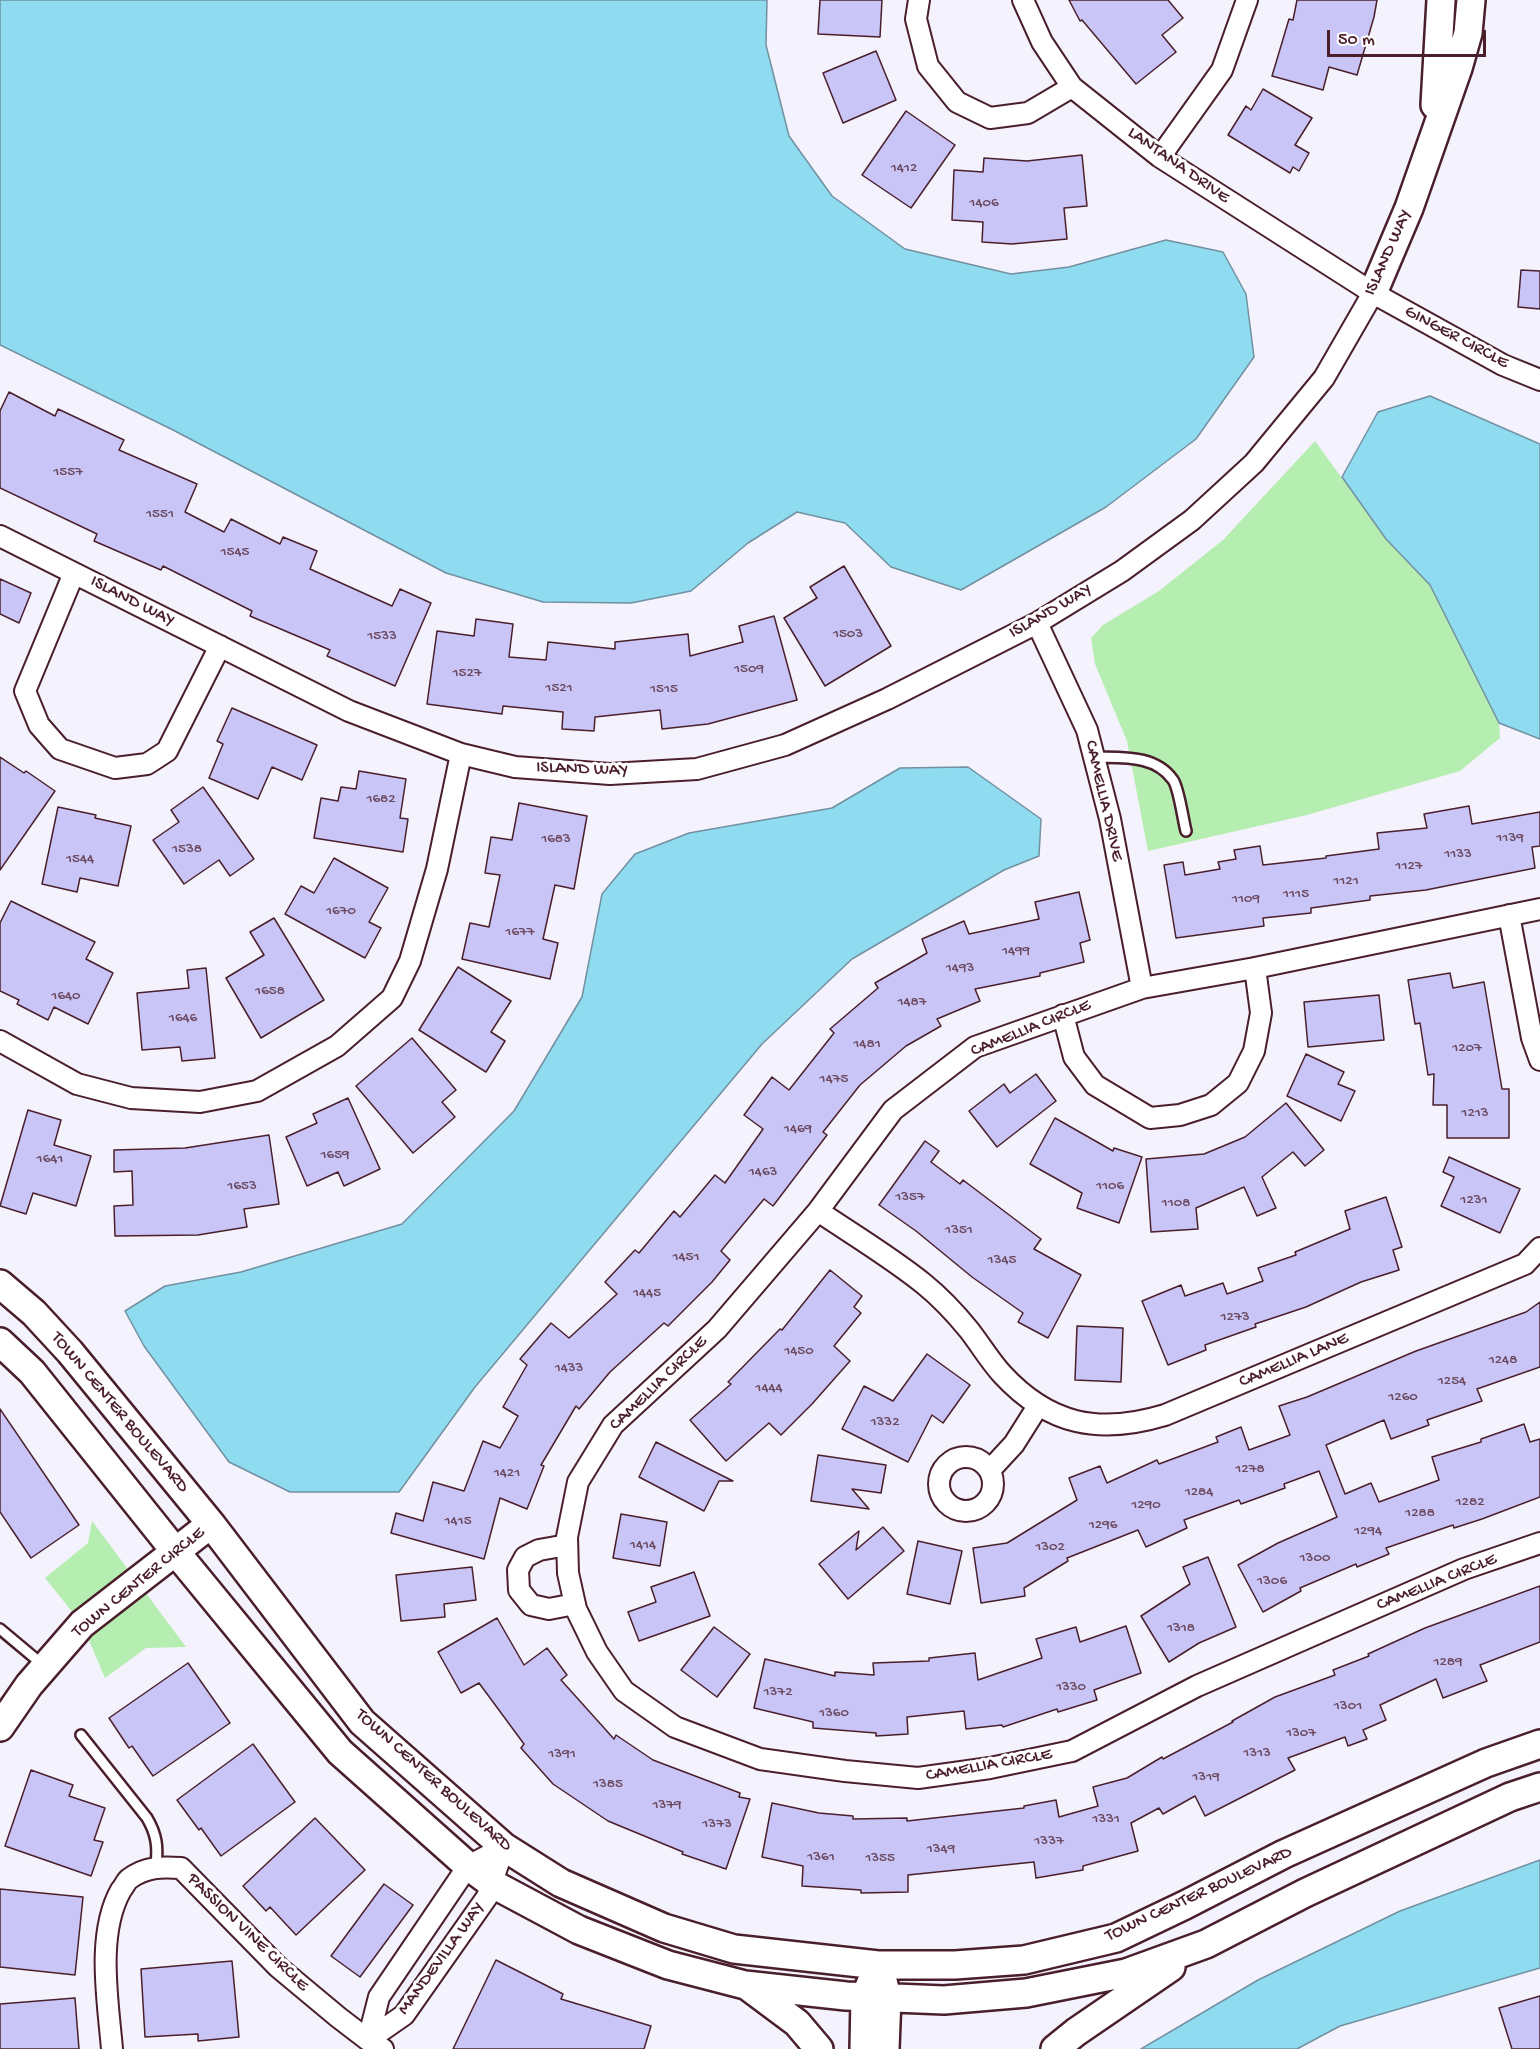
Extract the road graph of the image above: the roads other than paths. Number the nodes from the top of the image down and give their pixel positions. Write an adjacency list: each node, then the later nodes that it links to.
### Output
1 (919, 0): 6 (street)
2 (1023, 0): 6 (street, LANTANA DRIVE)
3 (1247, 0): 8 (street)
4 (1441, 0): 7 (street, ISLAND WAY)
5 (1471, 0): 7 (street, ISLAND WAY)
6 (1072, 87): 8 (street, LANTANA DRIVE)
7 (1433, 139): 9 (street, ISLAND WAY)
8 (1160, 157): 9 (street, LANTANA DRIVE)
9 (1373, 293): 10 (street, GINGER CIRCLE); 13 (street, ISLAND WAY)
10 (1540, 380)
11 (0, 536): 12 (street, ISLAND WAY)
12 (74, 573): 14 (street, ISLAND WAY); 14 (street)
13 (1036, 623): 15 (street, ISLAND WAY); 16 (street, CAMELLIA DRIVE)
14 (220, 646): 15 (street, ISLAND WAY)
15 (461, 753): 23 (street)
16 (1094, 758): 17 (lane); 21 (street, CAMELLIA DRIVE)
17 (1186, 831)
18 (1540, 909): 19 (street, CAMELLIA CIRCLE)
19 (1509, 915): 20 (street, CAMELLIA CIRCLE); 24 (street)
20 (1255, 968): 21 (street, CAMELLIA CIRCLE); 22 (street)
21 (1142, 988): 22 (street, CAMELLIA CIRCLE)
22 (1063, 1015): 25 (street, CAMELLIA CIRCLE)
23 (0, 1041)
24 (1540, 1060)
25 (818, 1211): 29 (street, CAMELLIA LANE); 33 (street, CAMELLIA CIRCLE)
26 (1540, 1248): 29 (street, CAMELLIA LANE)
27 (0, 1284): 31 (street, TOWN CENTER BOULEVARD)
28 (0, 1342): 34 (street, TOWN CENTER BOULEVARD)
29 (1038, 1406): 30 (street)
30 (990, 1470)
31 (212, 1524): 34 (street, TOWN CENTER CIRCLE); 42 (street, TOWN CENTER BOULEVARD)
32 (1540, 1543): 35 (street, CAMELLIA CIRCLE)
33 (567, 1545): 35 (street, CAMELLIA CIRCLE); 35 (street)
34 (175, 1551): 37 (street, TOWN CENTER CIRCLE); 44 (street, TOWN CENTER BOULEVARD)
35 (575, 1604)
36 (0, 1629): 37 (lane)
37 (44, 1667): 38 (street, TOWN CENTER CIRCLE)
38 (0, 1726)
39 (81, 1735): 43 (lane)
40 (1540, 1744): 47 (street, TOWN CENTER BOULEVARD)
41 (1540, 1787): 46 (street, TOWN CENTER BOULEVARD)
42 (504, 1846): 44 (street, MANDEVILLA WAY); 45 (street, MANDEVILLA WAY); 47 (street, TOWN CENTER BOULEVARD)
43 (156, 1866): 50 (street, PASSION VINE CIRCLE); 51 (street)
44 (468, 1866): 45 (street, TOWN CENTER BOULEVARD); 50 (street, MANDEVILLA WAY)
45 (491, 1883): 48 (street, TOWN CENTER BOULEVARD); 50 (street, MANDEVILLA WAY)
46 (1206, 1944): 49 (street, TOWN CENTER BOULEVARD); 55 (street)
47 (878, 1965): 49 (street)
48 (745, 1985): 49 (street, TOWN CENTER BOULEVARD); 52 (street)
49 (876, 1997): 53 (street); 54 (street)
50 (375, 2045)
51 (112, 2049)
52 (819, 2049)
53 (864, 2049)
54 (885, 2049)
55 (1054, 2049)

